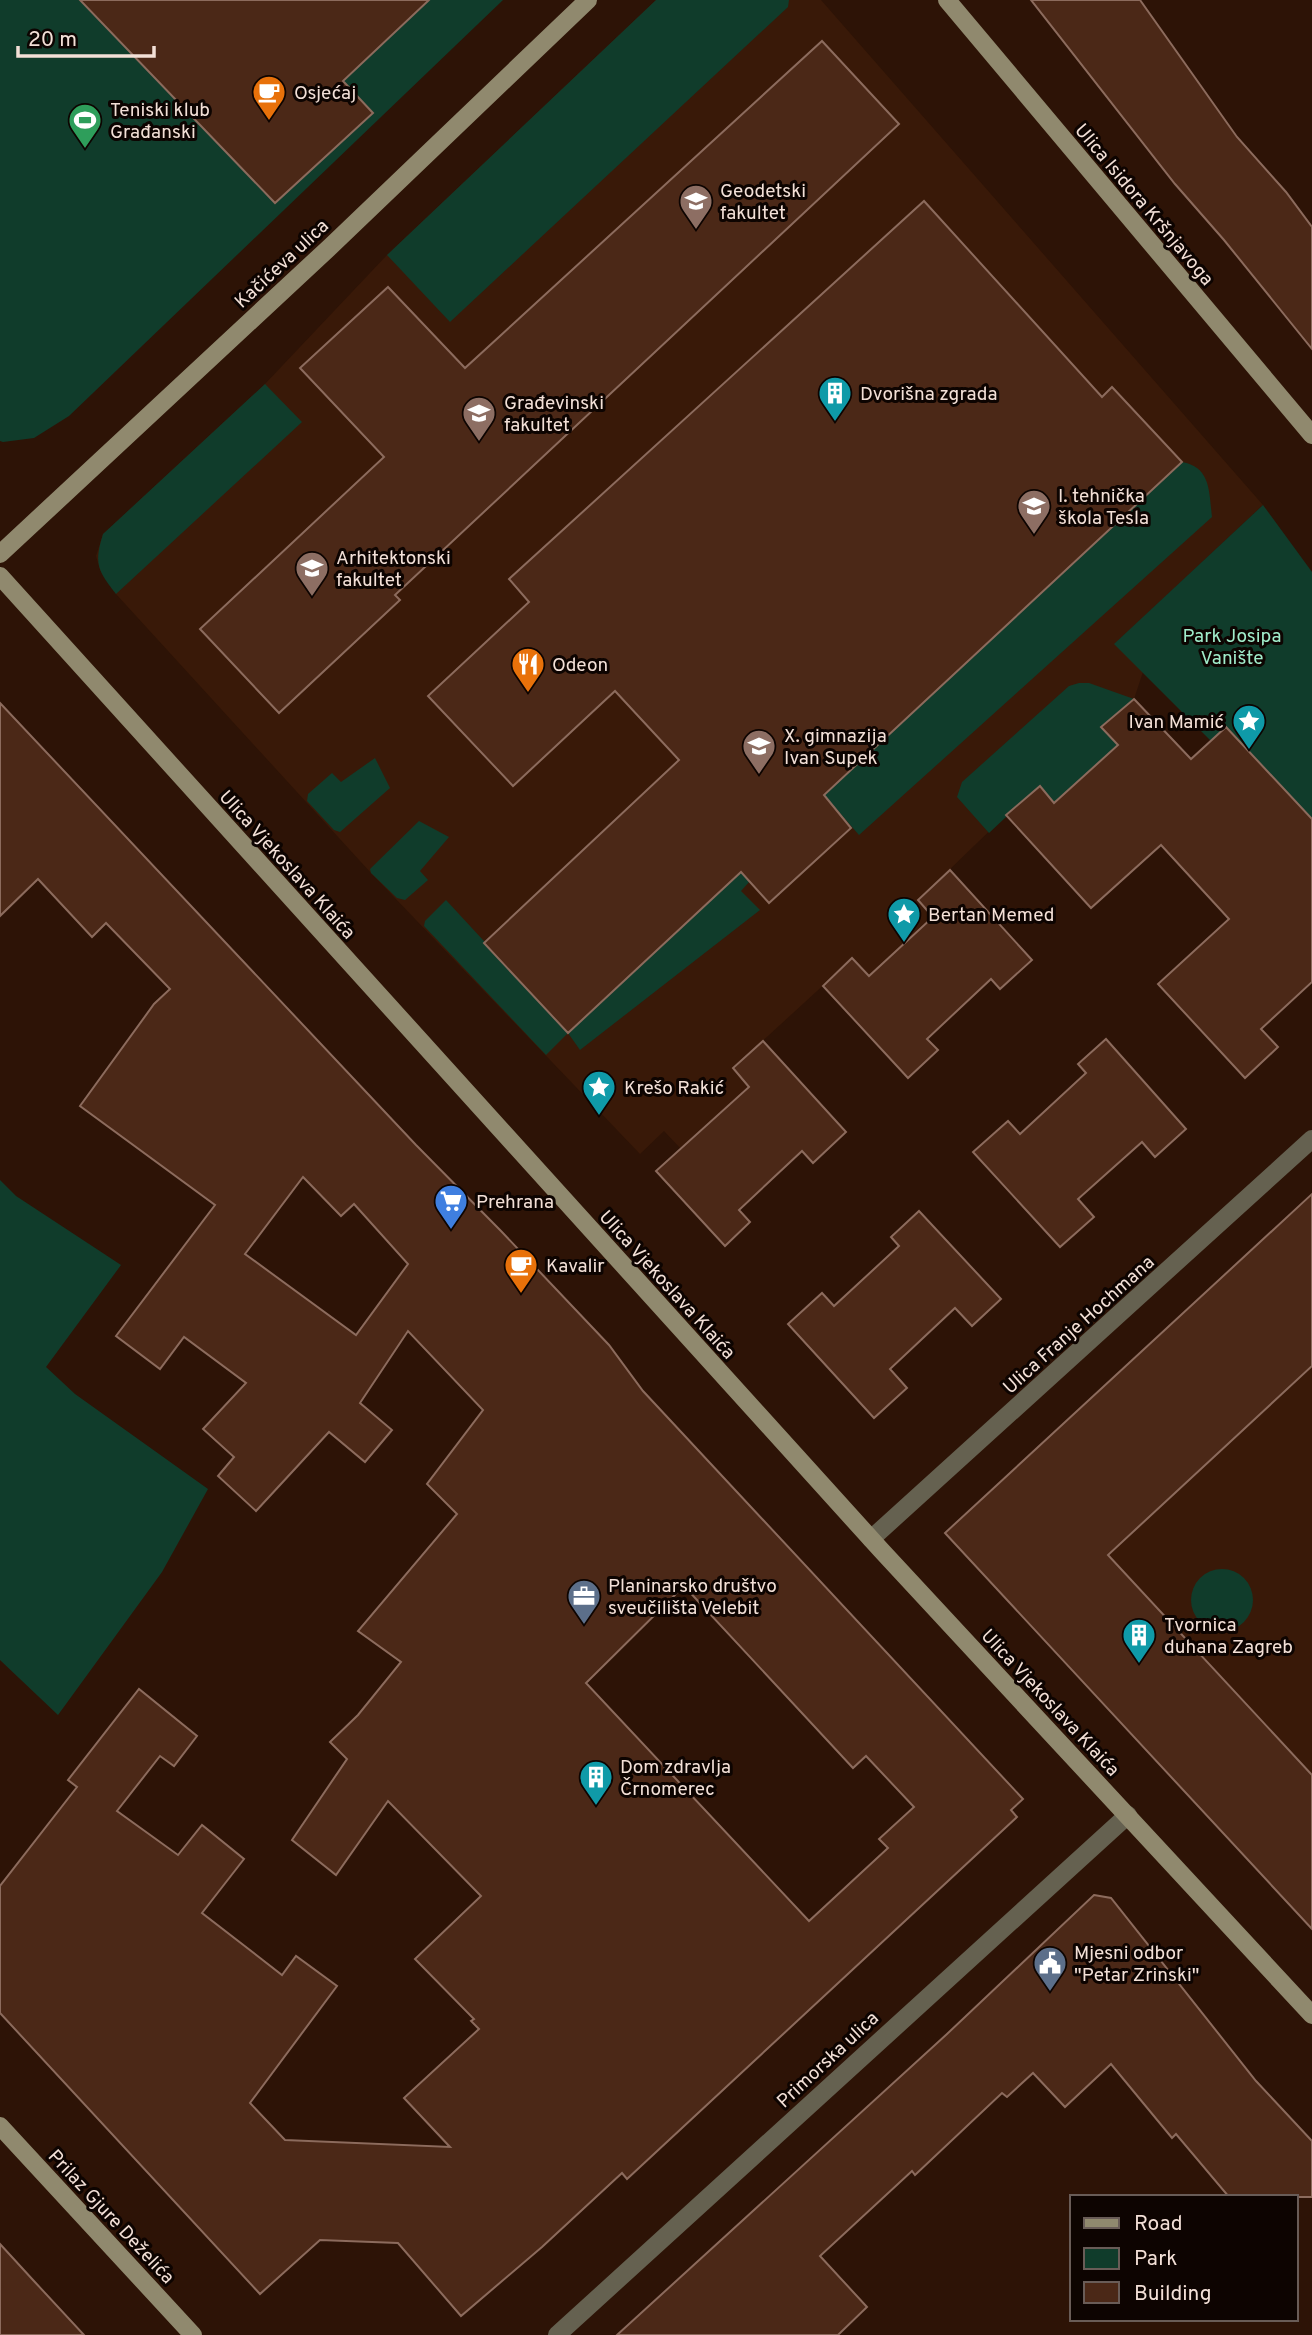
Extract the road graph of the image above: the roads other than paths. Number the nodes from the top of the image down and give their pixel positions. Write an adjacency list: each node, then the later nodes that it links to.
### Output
1 (588, 0): 4 (main road, Kačićeva ulica)
2 (947, 0): 3 (main road, Ulica Isidora Kršnjavoga)
3 (1312, 435)
4 (0, 554)
5 (0, 576): 7 (main road, Ulica Vjekoslava Klaića)
6 (1312, 1139): 7 (street, Ulica Franje Hochmana)
7 (872, 1539): 8 (main road, Ulica Vjekoslava Klaića)
8 (1128, 1815): 9 (main road, Ulica Vjekoslava Klaića); 12 (street, Primorska ulica)
9 (1312, 2015)
10 (0, 2126): 11 (main road, Prilaz Gjure Deželića)
11 (193, 2335)
12 (557, 2335)

